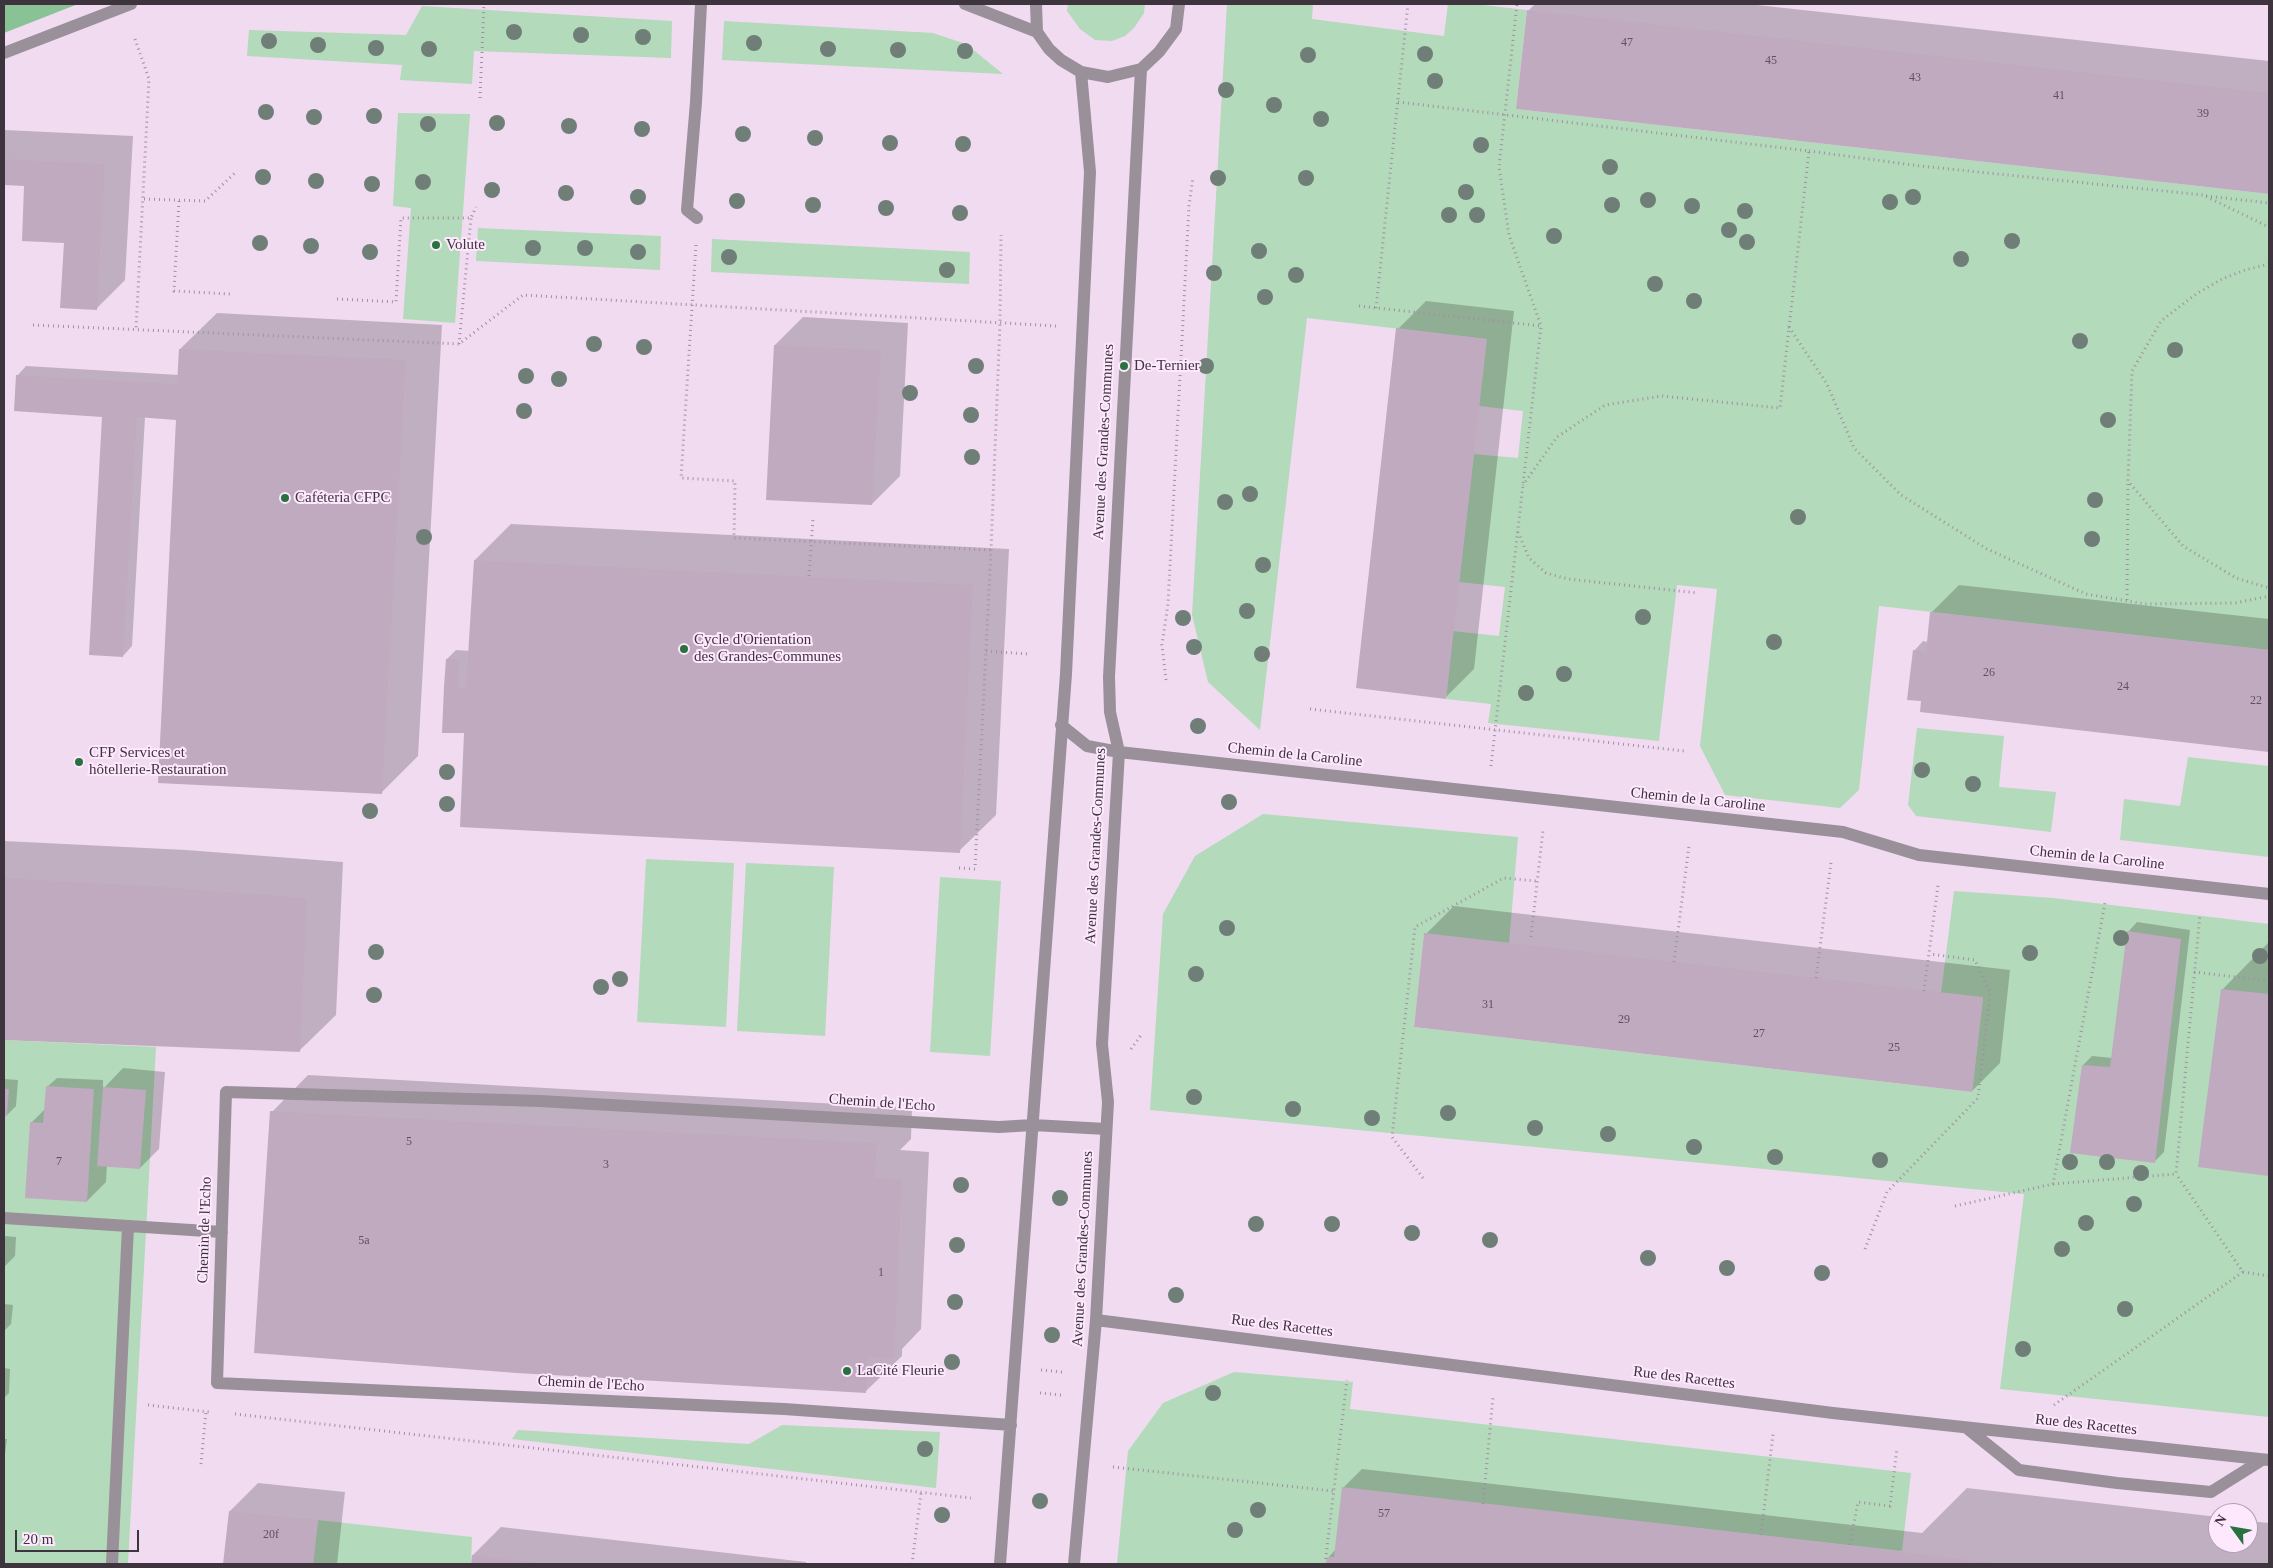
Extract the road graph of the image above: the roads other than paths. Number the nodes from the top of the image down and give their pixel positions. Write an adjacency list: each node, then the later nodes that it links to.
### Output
1 (130, 4): 7 (street)
2 (701, 4): 10 (street)
3 (965, 4): 6 (street)
4 (1036, 4): 6 (street)
5 (1179, 4): 8 (street)
6 (1036, 32): 9 (street)
7 (4, 54)
8 (1141, 69): 9 (street); 12 (street, Avenue des Grandes-Communes)
9 (1081, 72): 11 (street, Avenue des Grandes-Communes)
10 (697, 218)
11 (1060, 725): 12 (street, Chemin de la Caroline); 14 (street, Avenue des Grandes-Communes)
12 (1119, 752): 13 (street, Chemin de la Caroline); 15 (street, Avenue des Grandes-Communes)
13 (2269, 894)
14 (1033, 1125): 15 (street); 18 (street, Chemin de l'Echo); 20 (street, Avenue des Grandes-Communes)
15 (1106, 1129): 19 (street, Avenue des Grandes-Communes)
16 (4, 1218): 17 (street)
17 (128, 1226): 18 (street); 23 (street)
18 (222, 1232): 20 (street, Chemin de l'Echo)
19 (1096, 1320): 21 (street, Rue des Racettes); 25 (street, Avenue des Grandes-Communes)
20 (1011, 1424): 24 (street, Avenue des Grandes-Communes)
21 (1967, 1428): 22 (street, Rue des Racettes); 22 (street)
22 (2266, 1460)
23 (112, 1564)
24 (1000, 1564)
25 (1074, 1564)

